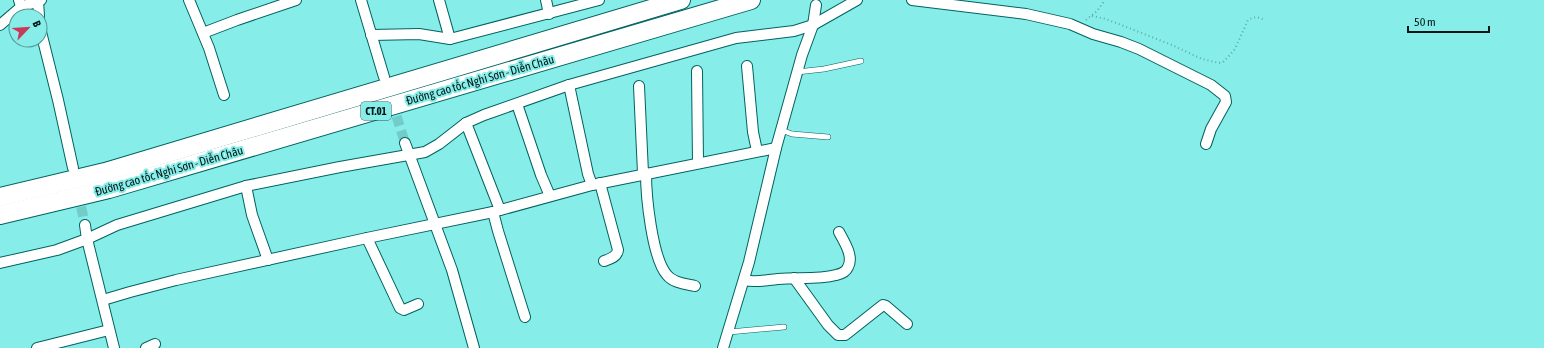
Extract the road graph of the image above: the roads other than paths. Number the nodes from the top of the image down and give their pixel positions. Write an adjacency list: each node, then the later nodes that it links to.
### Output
1 (39, 0): 12 (street)
2 (189, 0): 17 (street)
3 (296, 0): 17 (street)
4 (361, 0): 18 (street)
5 (439, 0): 19 (street)
6 (546, 0): 14 (street)
7 (599, 0): 14 (street)
8 (681, 0): 44 (highway, Đường cao tốc Nghi Sơn - Diễn Châu / CT.01)
9 (751, 0): 46 (highway, Đường cao tốc Nghi Sơn - Diễn Châu / CT.01)
10 (857, 0): 16 (street)
11 (912, 0): 34 (street)
12 (20, 4): 15 (street)
13 (816, 5): 16 (street)
14 (549, 14): 19 (street)
15 (0, 25)
16 (813, 25): 24 (street); 26 (street)
17 (203, 33): 28 (street)
18 (371, 35): 19 (street); 25 (street)
19 (450, 39)
20 (45, 48): 39 (street)
21 (861, 62): 24 (lane)
22 (747, 66): 36 (street)
23 (698, 71): 38 (street)
24 (797, 72): 31 (street)
25 (384, 77)
26 (569, 85): 29 (street); 41 (street)
27 (639, 86): 40 (street)
28 (224, 95)
29 (517, 104): 30 (street); 43 (street)
30 (466, 123): 37 (street); 45 (street)
31 (781, 130): 32 (lane); 35 (street)
32 (828, 137)
33 (405, 143): 37 (street)
34 (1206, 144)
35 (776, 148): 36 (street); 56 (street)
36 (757, 151): 38 (street)
37 (410, 155): 42 (street); 47 (street)
38 (698, 163): 40 (street)
39 (73, 168)
40 (644, 173): 41 (street); 57 (street)
41 (596, 184): 43 (street); 53 (street)
42 (246, 186): 51 (street); 52 (street)
43 (550, 196): 45 (street)
44 (0, 197)
45 (496, 211): 47 (street); 60 (street)
46 (0, 215)
47 (435, 224): 50 (street); 67 (street)
48 (86, 225): 51 (street)
49 (839, 232): 55 (street)
50 (367, 238): 52 (street); 59 (street)
51 (87, 239): 54 (street); 58 (street)
52 (268, 260): 58 (street)
53 (604, 261)
54 (0, 263)
55 (794, 278): 56 (street); 61 (street)
56 (744, 280): 64 (street)
57 (695, 286)
58 (103, 300): 63 (street)
59 (418, 304)
60 (526, 317)
61 (906, 324)
62 (784, 327): 64 (lane)
63 (109, 330): 65 (street); 66 (street)
64 (729, 332): 68 (street)
65 (37, 348)
66 (114, 348)
67 (474, 348)
68 (723, 348)

